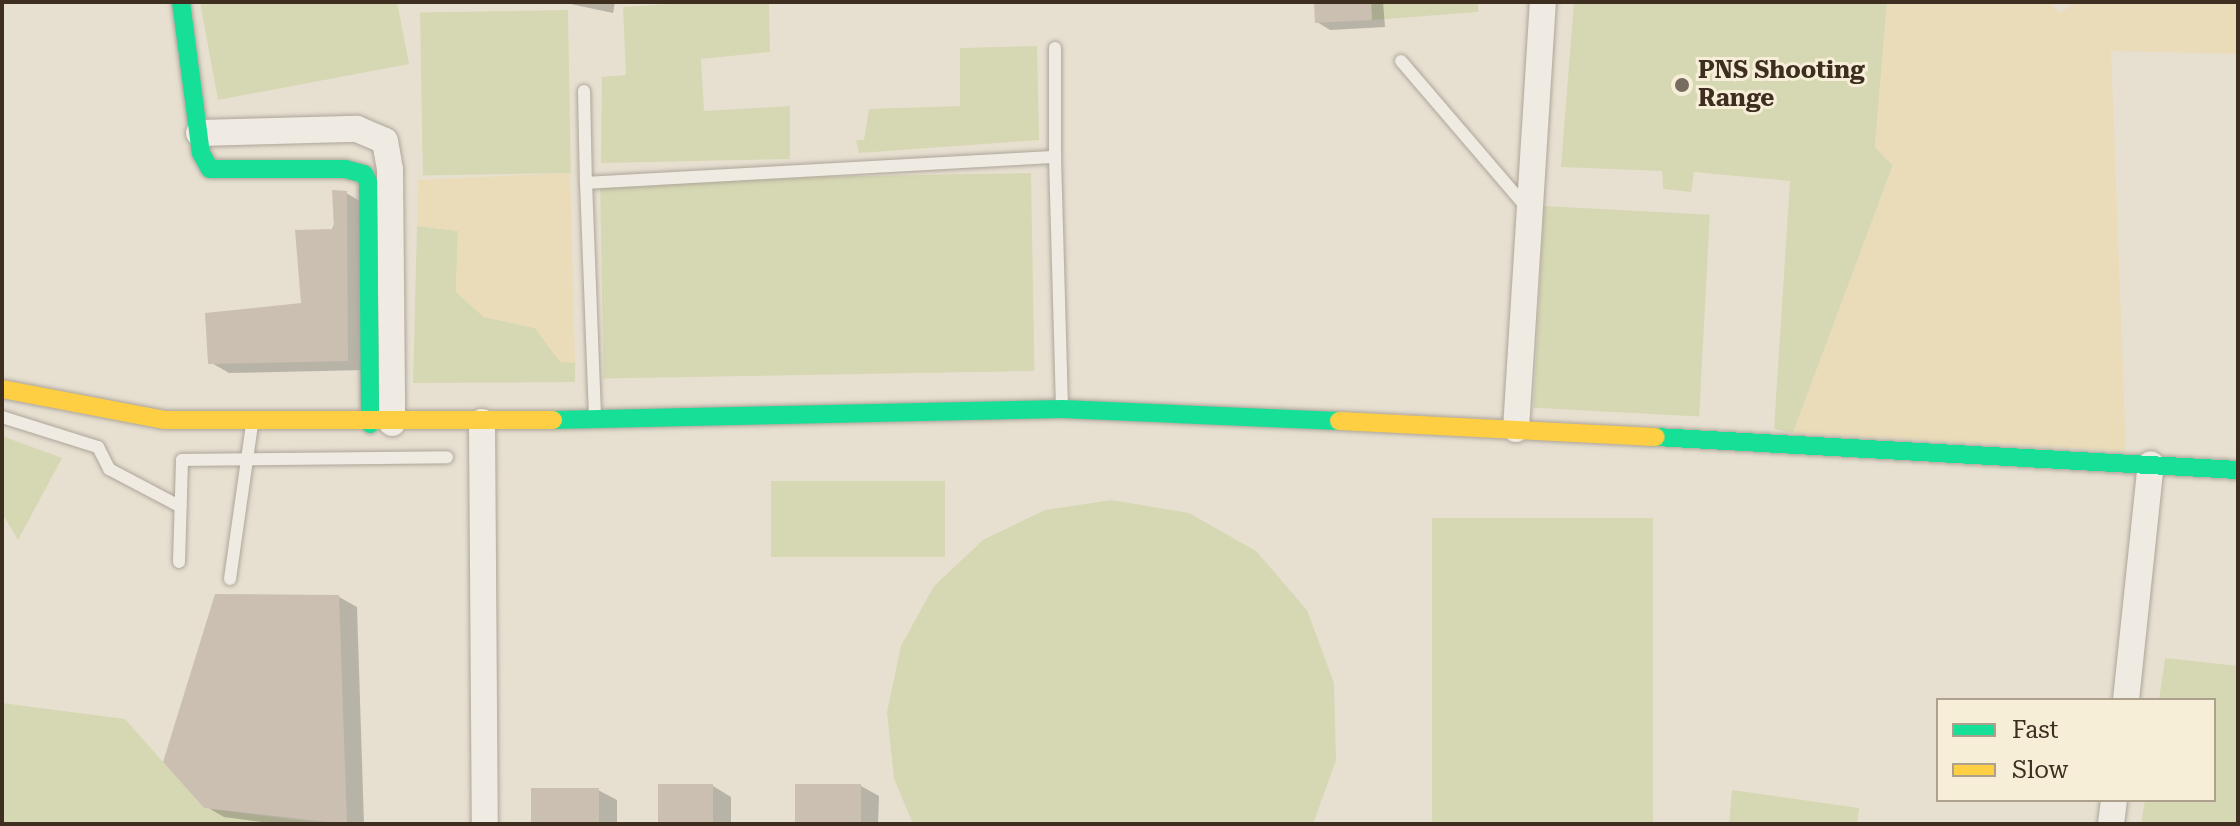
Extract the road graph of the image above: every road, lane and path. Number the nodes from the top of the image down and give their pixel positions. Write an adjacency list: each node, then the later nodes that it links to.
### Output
1 (181, 2): 6 (street)
2 (1543, 2): 9 (street)
3 (1055, 48): 7 (lane)
4 (1401, 61): 9 (lane)
5 (584, 91): 8 (lane)
6 (199, 133): 16 (street); 16 (street)
7 (1055, 157): 8 (lane); 11 (lane)
8 (586, 183): 13 (lane)
9 (1530, 211): 17 (street)
10 (2, 389): 14 (street)
11 (1062, 409): 13 (street); 17 (street)
12 (2, 417): 22 (lane)
13 (595, 419): 15 (street)
14 (253, 422): 16 (street); 19 (lane)
15 (482, 422): 16 (street); 27 (street)
16 (381, 424)
17 (1516, 429): 20 (street)
18 (447, 457): 19 (lane)
19 (247, 462): 22 (lane); 24 (lane)
20 (2151, 464): 21 (street); 25 (street)
21 (2238, 470)
22 (181, 507): 23 (lane)
23 (179, 562)
24 (230, 579)
25 (2126, 698)
26 (2114, 802): 28 (street)
27 (485, 824)
28 (2111, 824)

